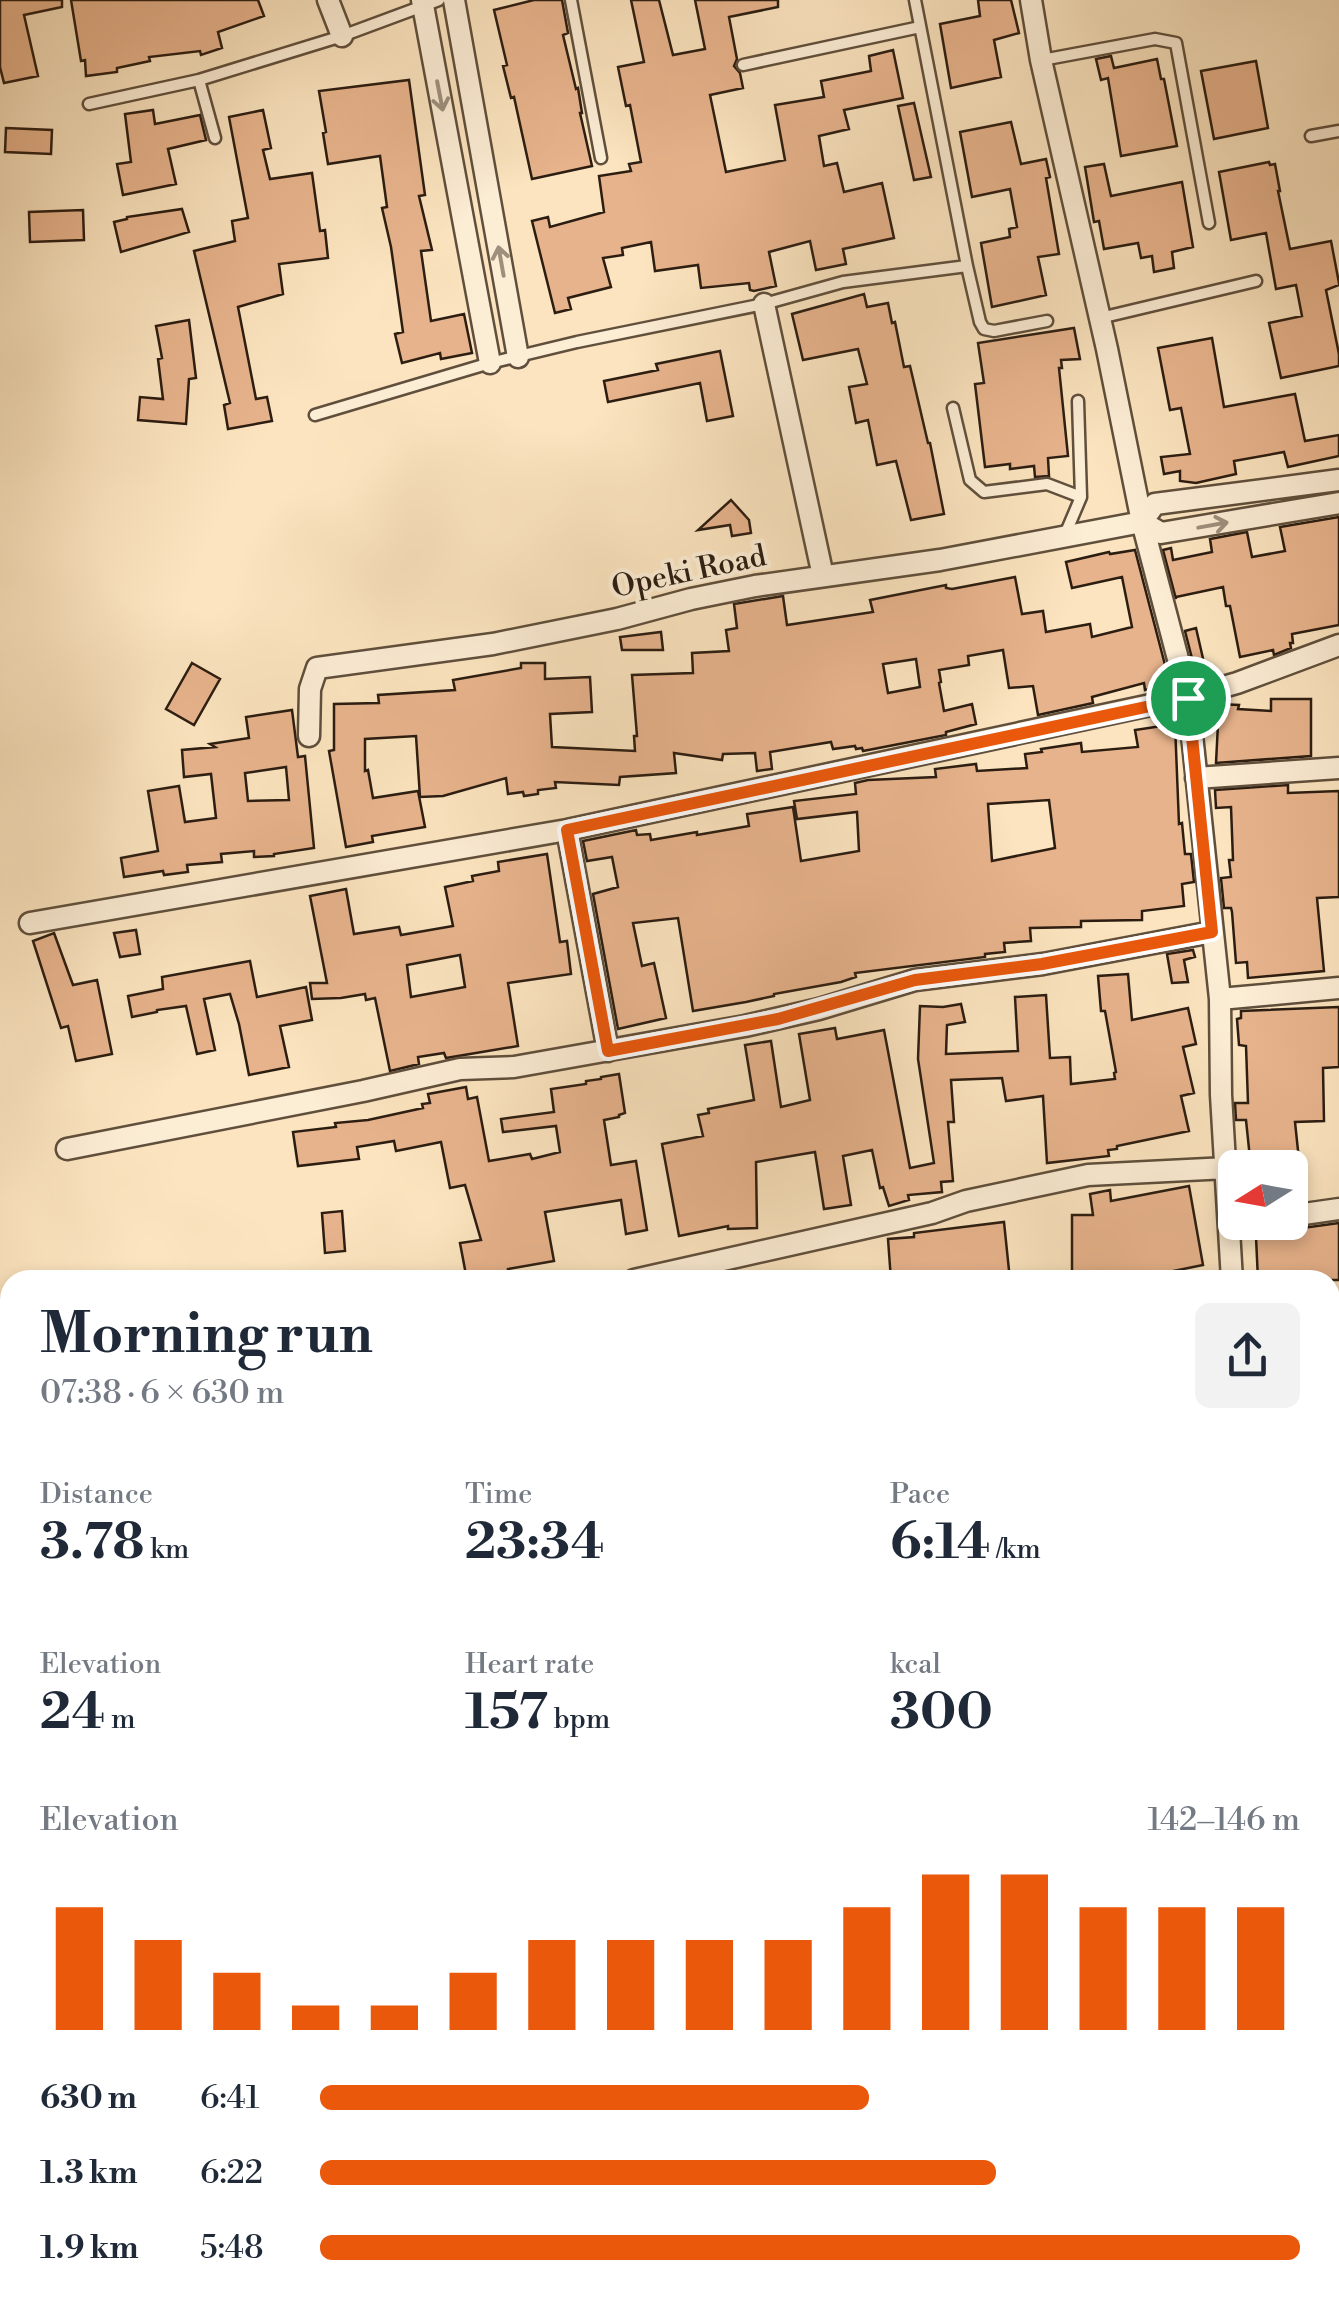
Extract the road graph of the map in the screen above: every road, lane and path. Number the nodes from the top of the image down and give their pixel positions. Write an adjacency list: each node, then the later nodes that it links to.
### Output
1 (328, 0): 8 (street)
2 (454, 0): 23 (street, one-way to 2)
3 (571, 0): 16 (lane)
4 (915, 0): 7 (lane)
5 (1031, 0): 9 (street)
6 (428, 2): 8 (lane); 24 (street, one-way to 24)
7 (920, 27): 10 (lane); 18 (lane)
8 (342, 36): 11 (lane)
9 (1041, 60): 17 (lane); 21 (street)
10 (743, 65)
11 (200, 80): 12 (lane); 15 (lane)
12 (89, 104)
13 (1339, 131): 14 (lane)
14 (1311, 136)
15 (216, 138)
16 (600, 158)
17 (1209, 223)
18 (966, 266): 20 (lane); 22 (lane)
19 (1256, 281): 21 (lane)
20 (764, 304): 23 (lane); 35 (street)
21 (1100, 318): 33 (street)
22 (1047, 321)
23 (518, 357): 24 (lane)
24 (490, 363): 27 (lane)
25 (1078, 401): 30 (lane)
26 (953, 408): 30 (lane)
27 (315, 415)
28 (1339, 480): 29 (street, Opeki Road)
29 (1314, 485): 32 (street); 33 (street, Opeki Road)
30 (1081, 497): 34 (lane)
31 (1339, 504): 32 (street, Opeki Road)
32 (1314, 508): 33 (street, Opeki Road, one-way to 32)
33 (1142, 522): 34 (street, Opeki Road); 37 (street)
34 (1064, 538): 35 (street, Opeki Road)
35 (823, 576): 38 (street, Opeki Road)
36 (1339, 645): 37 (street)
37 (1188, 698): 40 (street); 41 (street)
38 (310, 736)
39 (1339, 768): 40 (street)
40 (1196, 778): 43 (street)
41 (567, 830): 42 (street); 46 (street)
42 (30, 923)
43 (1212, 932): 45 (street); 46 (street)
44 (1339, 988): 45 (street)
45 (1220, 999): 48 (street)
46 (608, 1051): 47 (street)
47 (67, 1149)
48 (1226, 1150)
49 (1218, 1168): 53 (street)
50 (1339, 1209): 51 (street)
51 (1308, 1213)
52 (1237, 1240): 54 (street)
53 (678, 1270)
54 (1233, 1270)

